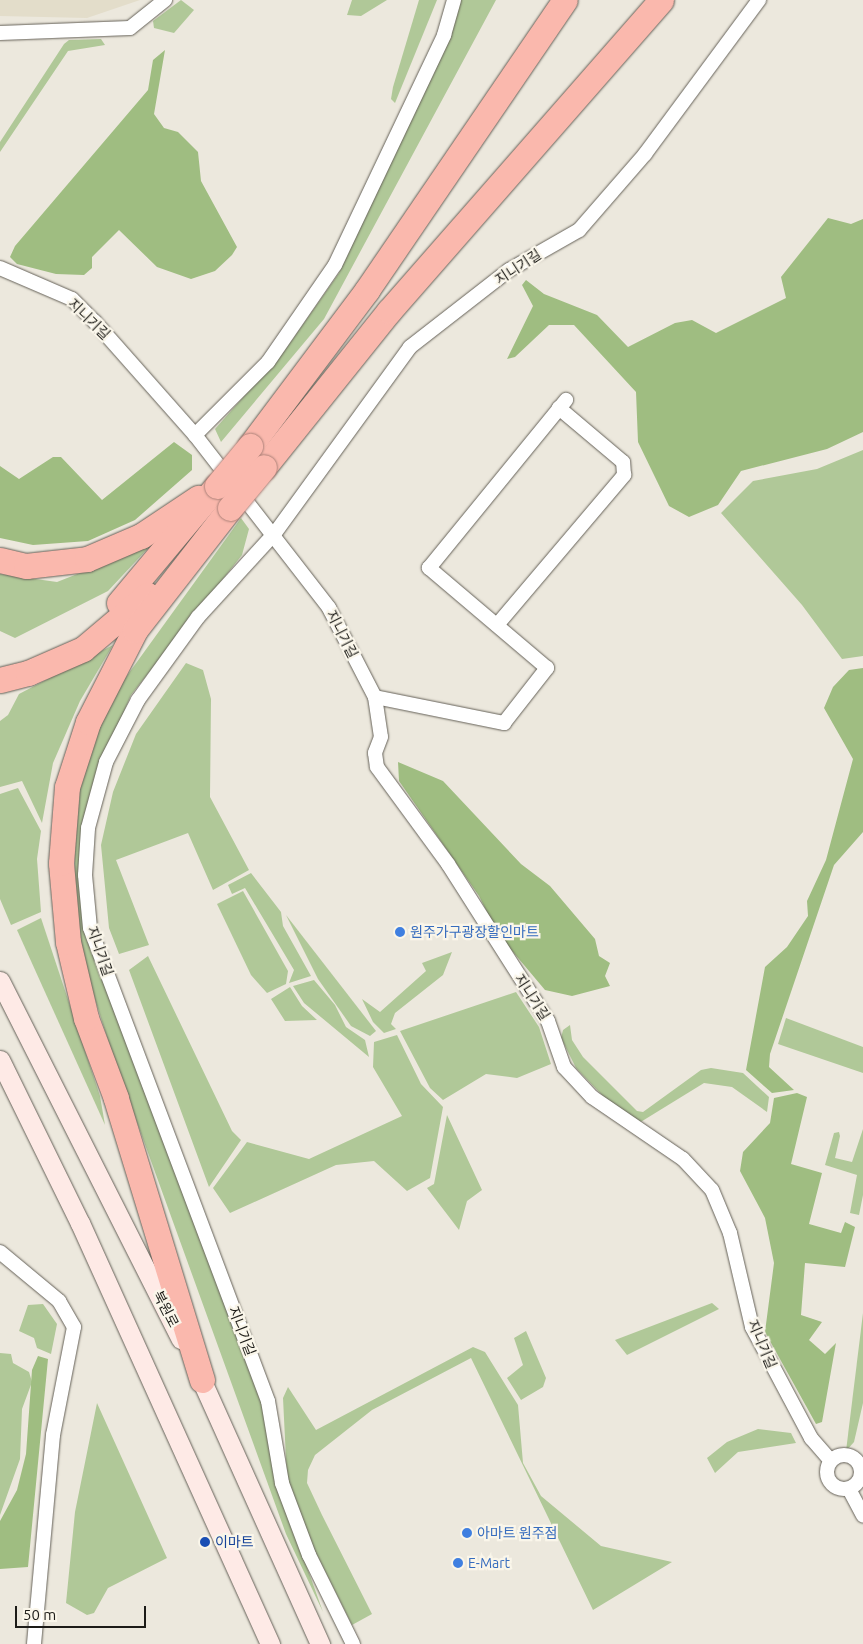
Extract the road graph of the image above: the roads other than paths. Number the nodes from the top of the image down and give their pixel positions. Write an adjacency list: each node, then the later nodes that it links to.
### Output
1 (164, 0): 6 (street)
2 (454, 0): 8 (street)
3 (564, 0): 9 (highway, bridge)
4 (661, 0): 10 (highway, bridge)
5 (759, 0): 11 (street, 지니기길)
6 (0, 33)
7 (0, 268): 8 (street, 지니기길)
8 (196, 435): 11 (street, 지니기길)
9 (217, 486): 12 (highway); 14 (highway)
10 (230, 508): 15 (highway); 20 (highway)
11 (275, 533): 16 (street, 지니기길); 27 (street, 지니기길)
12 (0, 560)
13 (497, 626): 13 (street); 16 (street)
14 (0, 666)
15 (0, 680)
16 (375, 698): 21 (street, 지니기길)
17 (1, 986): 20 (street, 북원로)
18 (0, 1060): 25 (street)
19 (0, 1252): 24 (street)
20 (202, 1380): 26 (street, 북원로)
21 (832, 1461): 22 (street); 22 (street)
22 (849, 1489): 23 (street)
23 (863, 1515)
24 (34, 1644)
25 (270, 1644)
26 (320, 1644)
27 (353, 1644)

